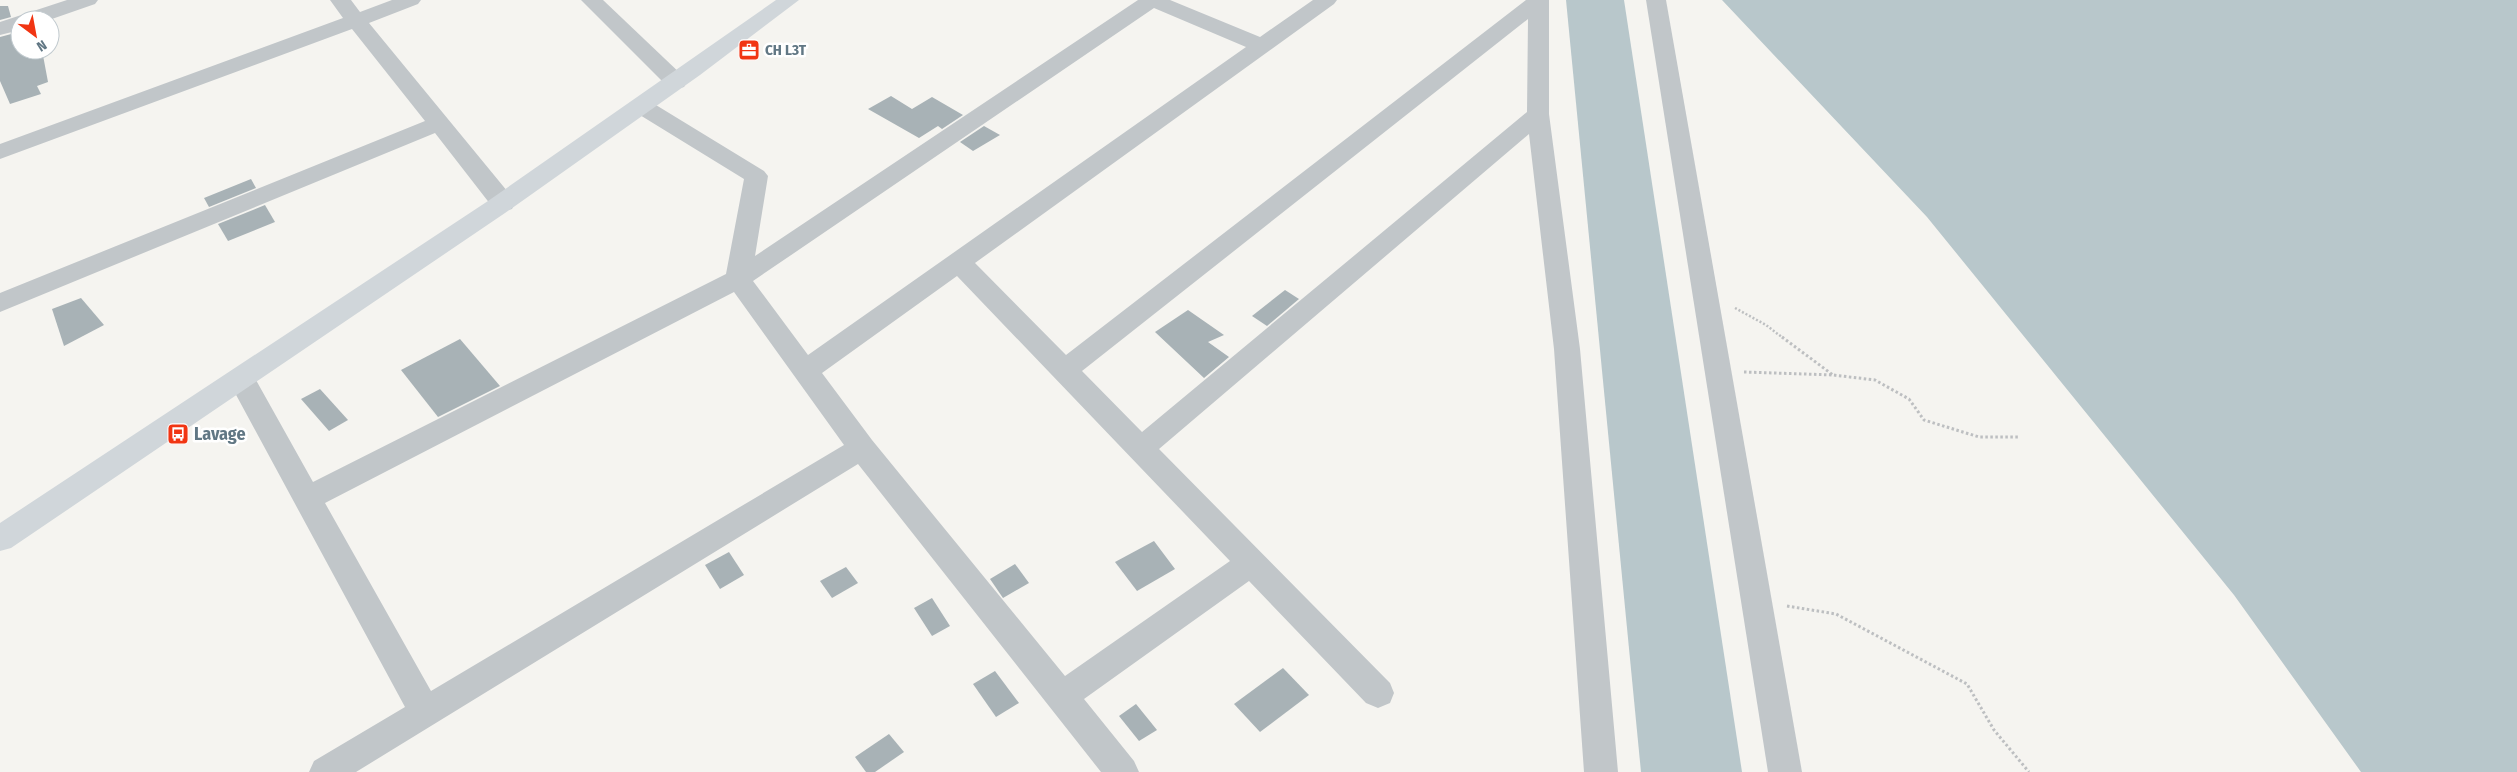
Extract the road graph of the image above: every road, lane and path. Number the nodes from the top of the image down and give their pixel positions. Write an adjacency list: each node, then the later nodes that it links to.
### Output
1 (88, 0): 10 (street)
2 (340, 0): 11 (street)
3 (411, 0): 11 (street)
4 (591, 0): 13 (street)
5 (789, 0): 13 (main road)
6 (1152, 0): 12 (street); 20 (street)
7 (1327, 0): 12 (street)
8 (1539, 0): 15 (street); 24 (street)
9 (1656, 0): 21 (street)
10 (58, 10)
11 (356, 20): 16 (street); 17 (street)
12 (1262, 46): 19 (street)
13 (676, 82): 14 (main road)
14 (643, 107): 18 (main road); 20 (street)
15 (1538, 114): 30 (street); 40 (street)
16 (439, 123): 18 (street); 22 (street)
17 (0, 152)
18 (503, 203): 27 (main road)
19 (959, 262): 23 (street); 24 (street)
20 (738, 279): 23 (street); 31 (street)
21 (1705, 293): 25 (street); 26 (path)
22 (0, 303)
23 (806, 371): 29 (street)
24 (1064, 371): 30 (street)
25 (1718, 371): 26 (path); 34 (street)
26 (1833, 375): 28 (path)
27 (242, 380): 31 (street); 32 (main road)
28 (2018, 437)
29 (862, 448): 36 (street); 37 (street)
30 (1140, 449): 33 (street)
31 (307, 498): 37 (street)
32 (0, 539)
33 (1252, 563): 35 (street); 36 (street)
34 (1756, 600): 41 (street); 42 (path)
35 (1378, 693)
36 (1062, 696): 39 (street)
37 (425, 712): 38 (street)
38 (326, 772)
39 (1122, 772)
40 (1601, 772)
41 (1785, 772)
42 (2029, 772)

